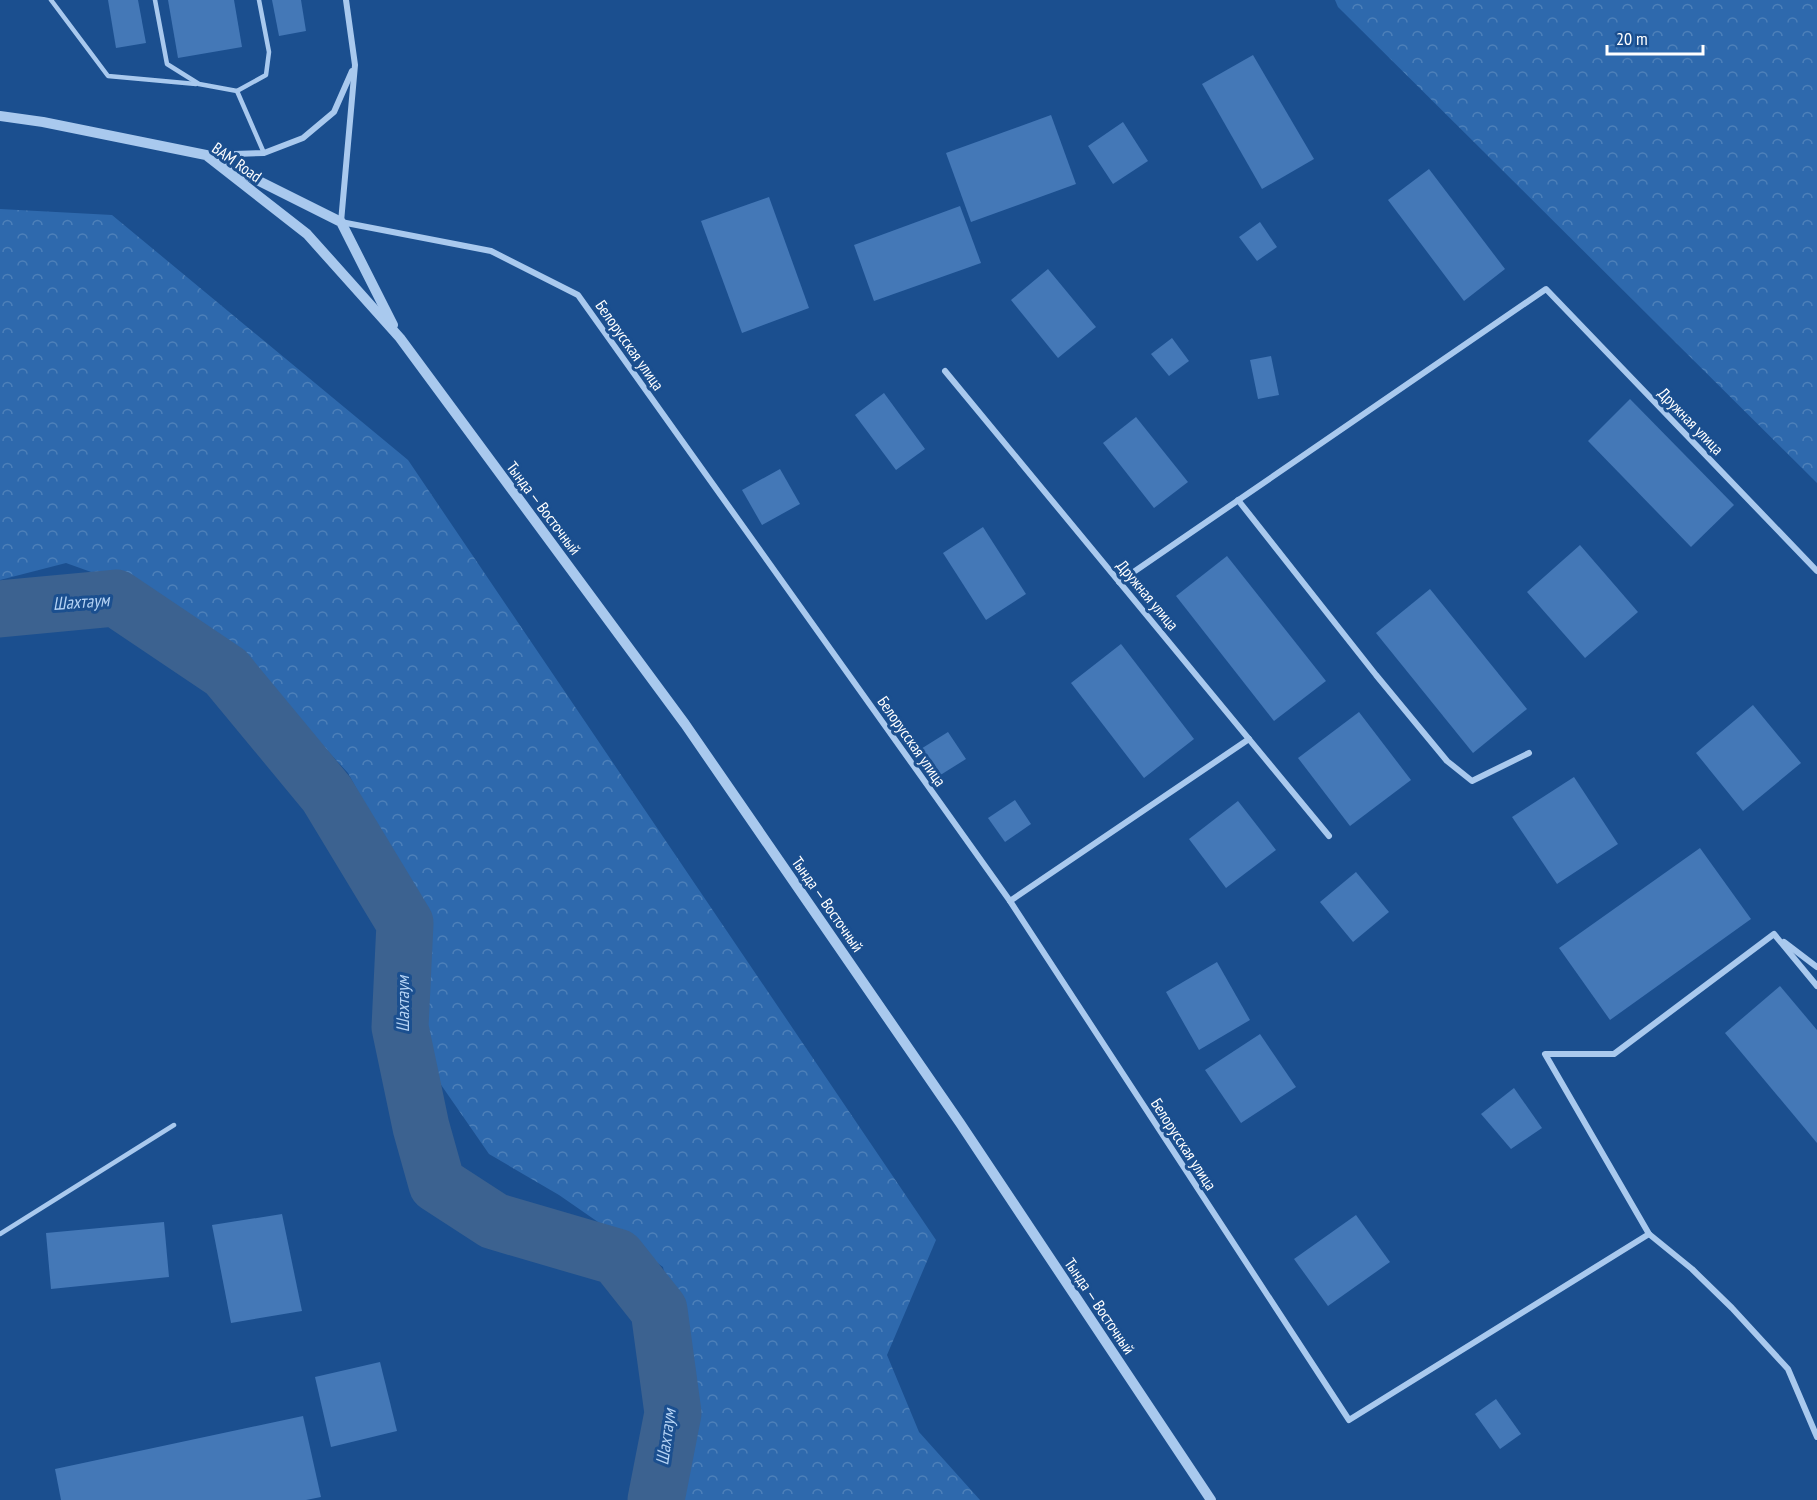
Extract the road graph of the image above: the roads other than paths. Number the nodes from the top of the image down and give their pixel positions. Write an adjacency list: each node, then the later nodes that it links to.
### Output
1 (51, 0): 6 (lane)
2 (155, 0): 6 (lane)
3 (259, 0): 7 (lane)
4 (346, 0): 5 (street)
5 (355, 65): 9 (street); 11 (street)
6 (198, 84): 7 (lane)
7 (237, 91): 9 (lane)
8 (0, 116): 10 (street, BAM Road)
9 (264, 153): 10 (street)
10 (206, 155): 11 (street); 12 (street, BAM Road)
11 (341, 222): 12 (street); 20 (street, Белорусская улица)
12 (400, 338): 28 (street, Тында — Восточный)
13 (945, 371): 16 (street, Дружная улица)
14 (1238, 500): 15 (street, Дружная улица); 16 (street); 18 (street)
15 (1817, 571)
16 (1119, 582): 17 (street, Дружная улица)
17 (1249, 739): 19 (street, Дружная улица); 20 (street)
18 (1529, 753)
19 (1329, 836)
20 (1010, 901): 26 (street, Белорусская улица)
21 (1774, 934): 22 (street); 23 (street); 26 (street)
22 (1817, 967)
23 (1817, 986)
24 (174, 1125): 25 (lane)
25 (0, 1234)
26 (1649, 1234): 27 (street)
27 (1817, 1437)
28 (1211, 1500)

